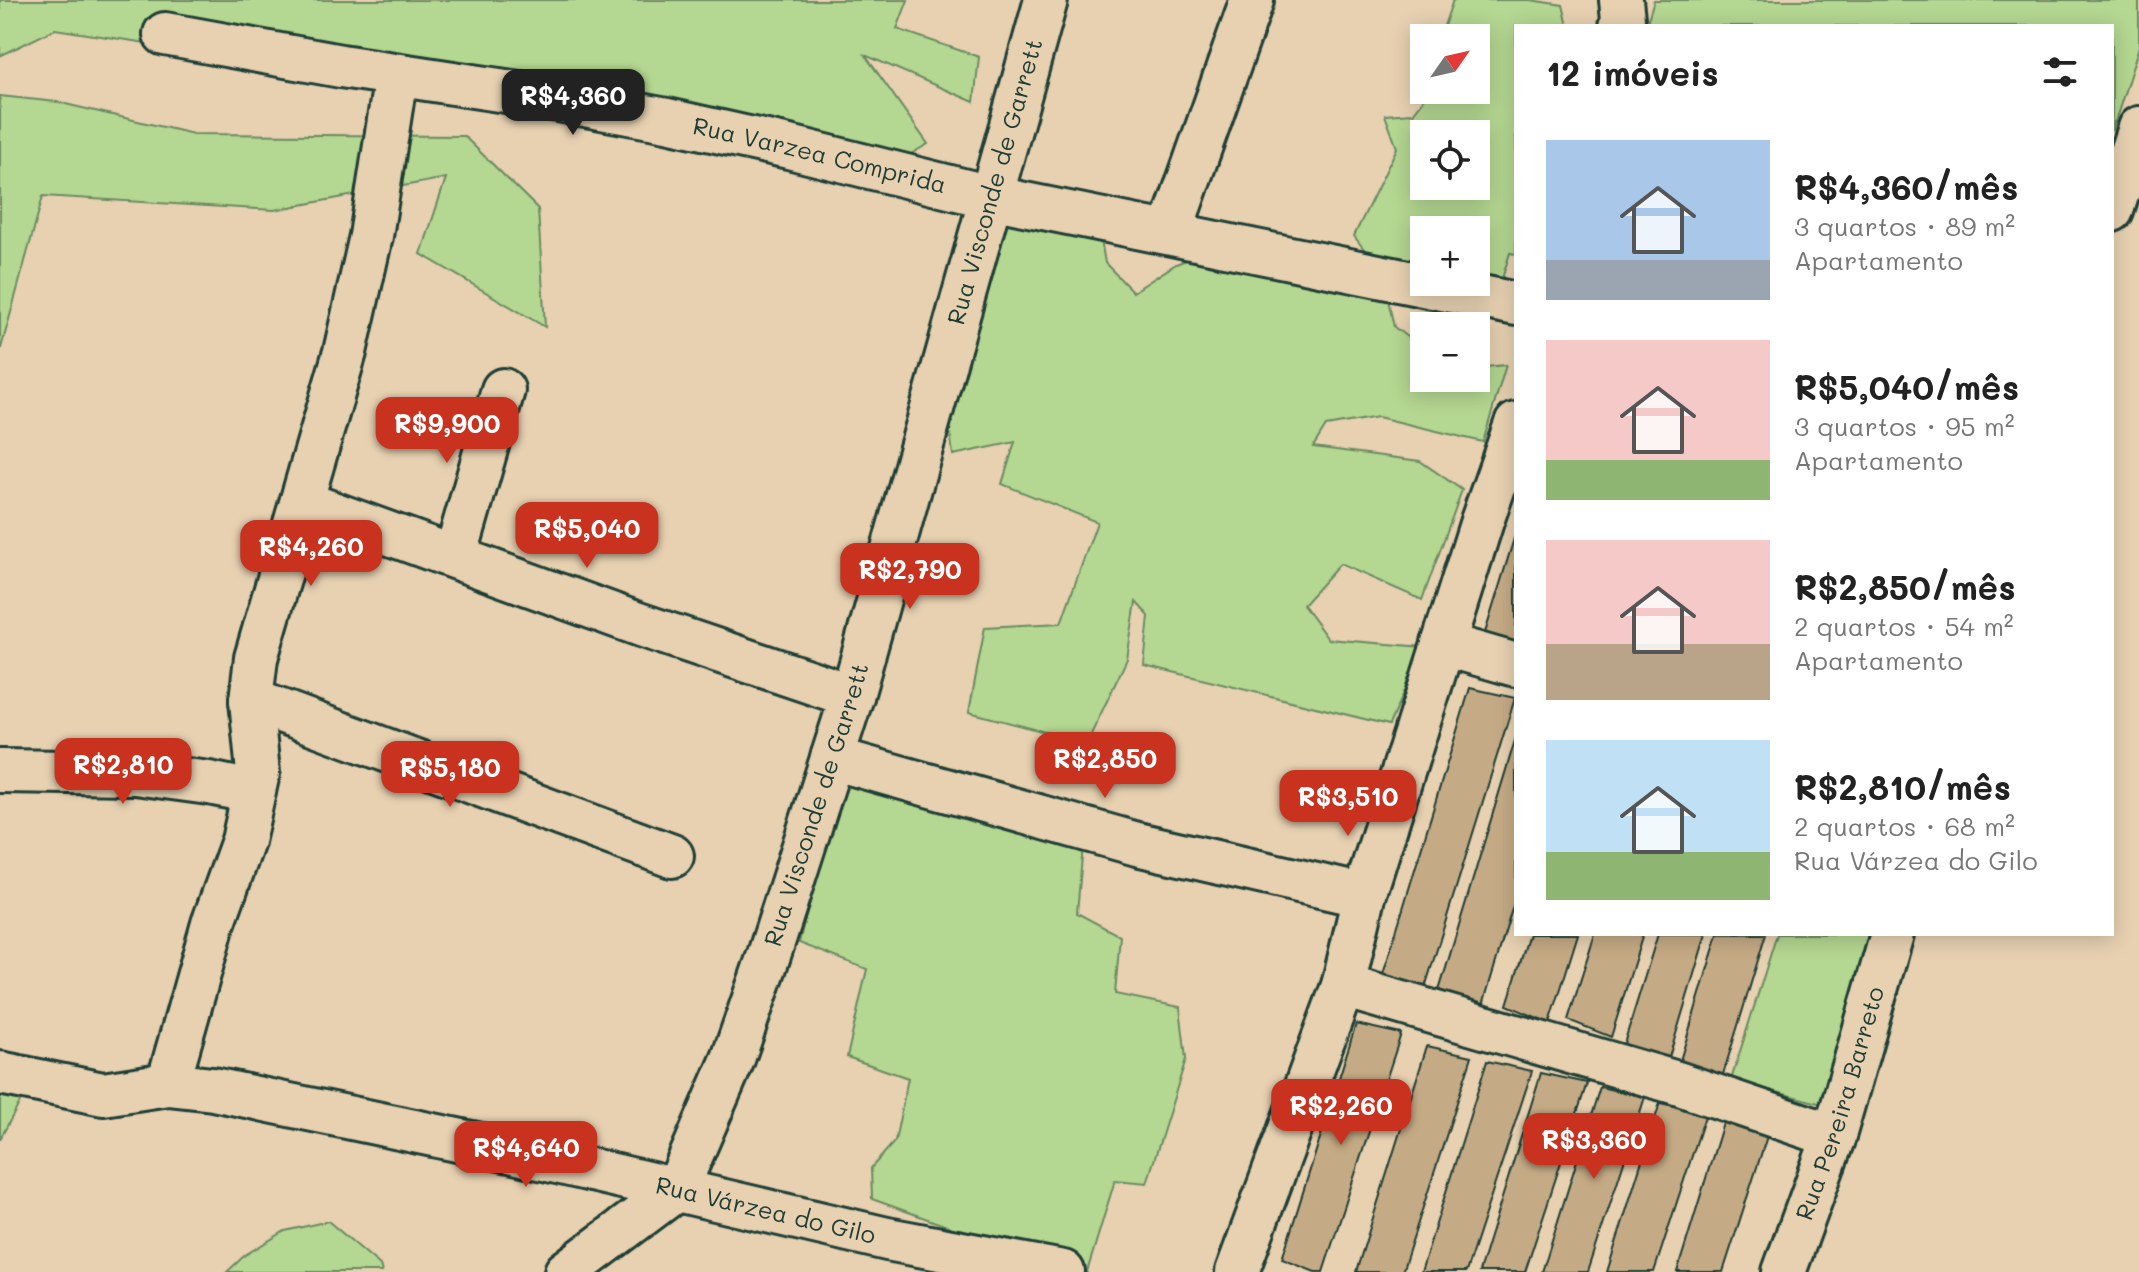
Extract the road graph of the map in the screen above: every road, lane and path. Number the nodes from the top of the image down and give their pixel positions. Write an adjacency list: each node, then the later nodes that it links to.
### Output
1 (1046, 0): 8 (street, Rua Visconde de Garrett)
2 (1252, 0): 10 (street)
3 (1621, 0): 4 (street)
4 (1622, 24)
5 (165, 34): 6 (street, Rua Varzea Comprida)
6 (396, 75): 8 (street, Rua Varzea Comprida); 14 (street)
7 (2139, 128): 9 (street)
8 (990, 197): 10 (street, Rua Varzea Comprida); 18 (street, Rua Visconde de Garrett)
9 (2114, 204)
10 (1170, 233): 11 (street, Rua Varzea Comprida)
11 (1514, 304)
12 (503, 390): 15 (street)
13 (1514, 430): 16 (street)
14 (302, 502): 15 (street); 19 (street)
15 (455, 557): 18 (street)
16 (1443, 644): 17 (street); 24 (street)
17 (1514, 664)
18 (852, 696): 20 (street, Rua Visconde de Garrett)
19 (251, 700): 22 (street); 23 (street)
20 (832, 758): 24 (street); 30 (street, Rua Visconde de Garrett)
21 (0, 771): 22 (street)
22 (253, 792): 28 (street)
23 (672, 856)
24 (1364, 896): 26 (street)
25 (1891, 936): 29 (street, Rua Pereira Barreto)
26 (1343, 986): 29 (street); 33 (street)
27 (0, 1073): 28 (street, Rua Várzea do Gilo)
28 (168, 1084): 30 (street, Rua Várzea do Gilo)
29 (1834, 1136): 34 (street, Rua Pereira Barreto)
30 (677, 1189): 31 (street, Rua Visconde de Garrett); 32 (street, Rua Várzea do Gilo)
31 (566, 1272)
32 (1063, 1272)
33 (1237, 1272)
34 (1784, 1272)

